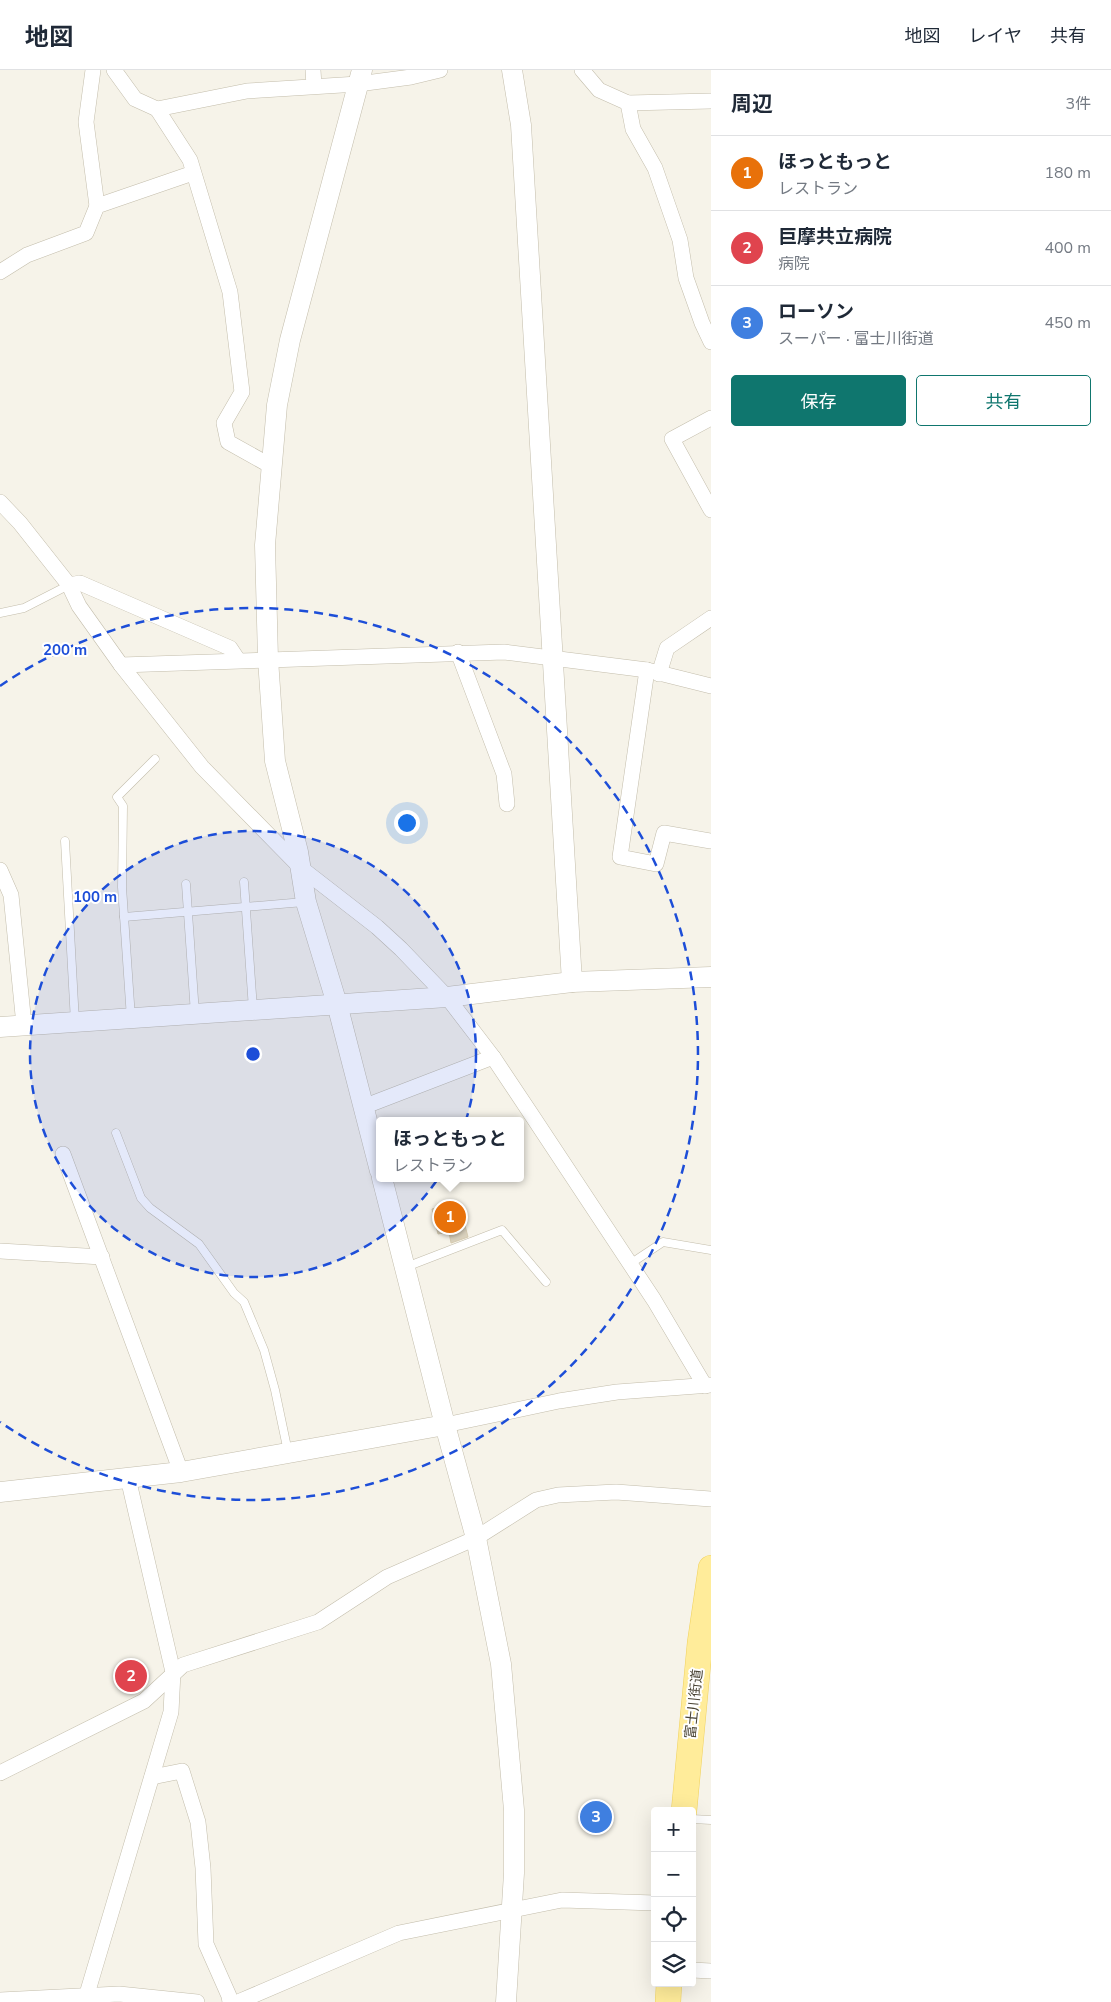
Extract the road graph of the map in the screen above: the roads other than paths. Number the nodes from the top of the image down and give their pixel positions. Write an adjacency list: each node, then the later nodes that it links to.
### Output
1 (93, 70): 13 (street)
2 (114, 70): 11 (street)
3 (312, 70): 8 (street)
4 (440, 70): 7 (street)
5 (512, 70): 24 (street)
6 (582, 70): 10 (street)
7 (360, 77): 8 (street); 17 (street)
8 (314, 86): 11 (street)
9 (711, 101): 10 (street)
10 (628, 103): 15 (street)
11 (157, 109): 12 (street)
12 (194, 173): 13 (street); 17 (street)
13 (97, 206): 14 (street)
14 (0, 272)
15 (711, 342)
16 (711, 418): 19 (street)
17 (271, 466): 25 (street)
18 (0, 502): 20 (street)
19 (711, 510)
20 (69, 585): 21 (lane); 26 (street); 27 (street)
21 (0, 613)
22 (711, 618): 28 (street)
23 (458, 652): 24 (street); 25 (street); 31 (street)
24 (552, 657): 28 (street); 43 (street)
25 (268, 659): 26 (street); 34 (street)
26 (238, 660): 27 (street)
27 (121, 666): 34 (street)
28 (653, 672): 29 (street); 33 (street)
29 (711, 686)
30 (155, 759): 41 (lane)
31 (507, 804)
32 (64, 841): 49 (lane)
33 (711, 841)
34 (301, 868): 38 (street); 44 (street)
35 (0, 870): 50 (street)
36 (244, 882): 39 (lane)
37 (186, 884): 40 (lane)
38 (306, 902): 39 (lane); 45 (street)
39 (246, 907): 40 (lane); 46 (lane)
40 (188, 912): 41 (lane); 47 (lane)
41 (124, 917): 48 (lane)
42 (711, 978): 43 (street)
43 (572, 982): 44 (street)
44 (447, 997): 45 (street); 52 (street)
45 (337, 1004): 46 (street); 53 (street)
46 (253, 1010): 47 (street)
47 (195, 1014): 48 (street)
48 (131, 1018): 49 (street)
49 (75, 1022): 50 (street)
50 (24, 1025): 51 (street)
51 (0, 1027)
52 (492, 1057): 53 (street); 54 (street)
53 (362, 1107): 57 (street)
54 (527, 1120): 62 (street)
55 (116, 1133): 67 (lane)
56 (63, 1154): 61 (street)
57 (376, 1157)
58 (383, 1182): 63 (street)
59 (711, 1250): 62 (lane)
60 (0, 1251): 61 (street)
61 (102, 1257): 68 (street)
62 (630, 1264): 65 (street)
63 (406, 1268): 64 (lane); 66 (street)
64 (546, 1282)
65 (708, 1386): 66 (street)
66 (445, 1425): 67 (street); 72 (street)
67 (288, 1452): 68 (street)
68 (181, 1472): 69 (street)
69 (128, 1478): 70 (street); 74 (street)
70 (0, 1492)
71 (711, 1498): 72 (street)
72 (476, 1538): 74 (street); 81 (street)
73 (711, 1568): 77 (main road, 富士川街道)
74 (173, 1672): 75 (street); 76 (street)
75 (0, 1773)
76 (152, 1777): 85 (street); 88 (street)
77 (684, 1807)
78 (696, 1819): 79 (lane)
79 (711, 1820)
80 (651, 1903): 81 (street)
81 (512, 1909): 89 (street); 90 (street)
82 (696, 1970): 83 (street)
83 (711, 1971)
84 (669, 1987): 91 (main road)
85 (87, 1994): 86 (street); 87 (street)
86 (0, 2000)
87 (197, 2002)
88 (230, 2002)
89 (238, 2002)
90 (506, 2002)
91 (668, 2002)

